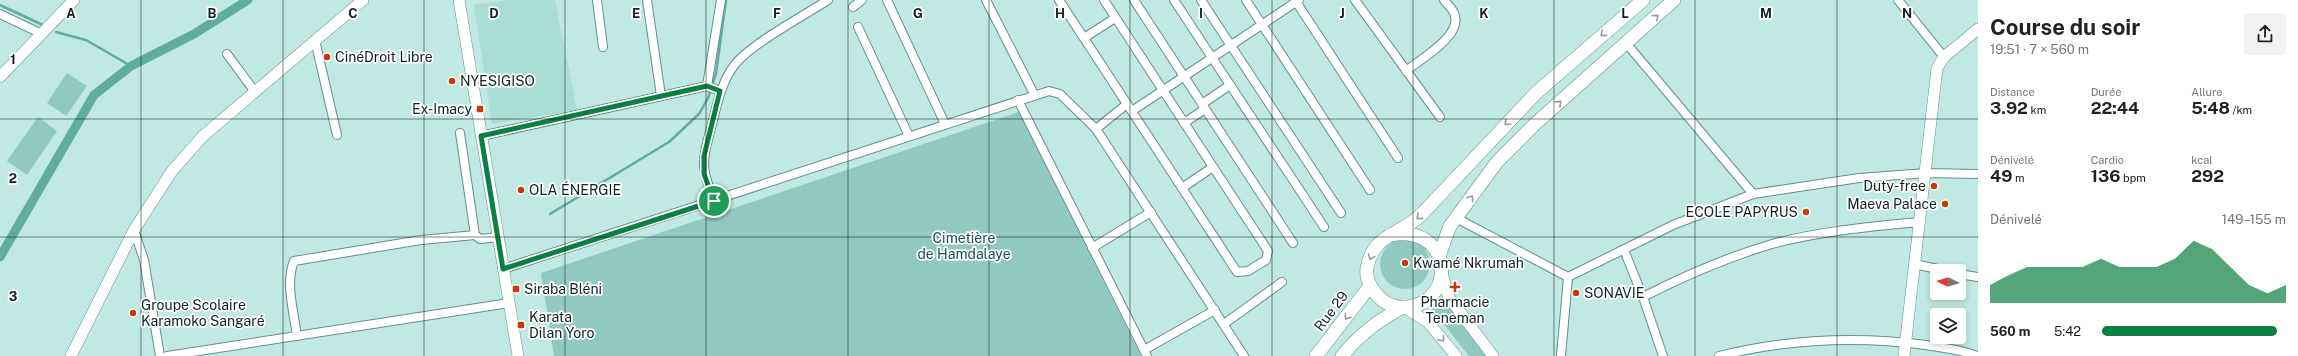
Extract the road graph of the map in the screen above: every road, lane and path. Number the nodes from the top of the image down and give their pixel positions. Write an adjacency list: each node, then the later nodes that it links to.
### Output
1 (74, 0): 29 (main road)
2 (363, 0): 31 (main road)
3 (460, 0): 58 (main road)
4 (597, 0): 34 (street)
5 (647, 0): 47 (street)
6 (721, 0): 42 (street)
7 (828, 0): 43 (street)
8 (862, 0): 23 (street)
9 (887, 0): 54 (street)
10 (986, 0): 46 (street)
11 (1059, 0): 30 (street)
12 (1104, 0): 25 (street)
13 (1134, 0): 39 (street)
14 (1174, 0): 37 (street)
15 (1201, 0): 33 (street)
16 (1246, 0): 26 (street)
17 (1355, 0): 38 (street)
18 (1444, 0): 38 (street)
19 (1643, 0): 75 (main road, one-way to 75)
20 (1674, 0): 32 (main road, one-way to 20)
21 (1898, 0): 36 (street)
22 (1297, 1): 26 (street); 60 (street)
23 (853, 7)
24 (0, 14): 29 (street)
25 (1115, 18): 30 (street); 44 (street)
26 (1262, 25): 33 (street); 65 (street)
27 (858, 28): 59 (street)
28 (1978, 29): 36 (main road)
29 (42, 34): 40 (main road)
30 (1084, 38): 49 (street)
31 (315, 40): 45 (main road); 57 (street)
32 (1626, 43): 66 (street); 70 (main road, one-way to 32)
33 (1231, 45): 37 (street); 69 (street)
34 (603, 47)
35 (227, 54): 45 (street)
36 (1944, 57): 62 (main road)
37 (1212, 58): 39 (street); 41 (street)
38 (1406, 71): 52 (street)
39 (1184, 76): 44 (street); 50 (street)
40 (0, 77)
41 (1230, 85): 50 (street); 72 (street)
42 (707, 86): 43 (street); 47 (street)
43 (720, 91): 67 (street)
44 (1163, 91): 51 (street); 53 (street)
45 (255, 92): 73 (main road)
46 (1034, 94): 48 (street); 55 (street)
47 (661, 96): 58 (street)
48 (1018, 100): 54 (street); 78 (street)
49 (1127, 104): 51 (street); 55 (street)
50 (1204, 106): 53 (street); 77 (street)
51 (1132, 111): 64 (street)
52 (1440, 117)
53 (1184, 122): 61 (street)
54 (945, 124): 59 (street)
55 (1096, 129): 68 (street)
56 (460, 133): 74 (street)
57 (337, 135)
58 (481, 136): 76 (main road)
59 (909, 136): 67 (street)
60 (1398, 158)
61 (1213, 167): 64 (street); 64 (street)
62 (1926, 173): 63 (street); 66 (street); 71 (main road)
63 (1978, 174)
64 (1182, 188)
65 (1370, 190)
66 (1752, 194): 79 (street)
67 (714, 201): 83 (street)
68 (1151, 212): 78 (street); 92 (street)
69 (1341, 213)
70 (1456, 218): 80 (main road); 85 (street)
71 (1919, 222): 81 (main road); 89 (street)
72 (1324, 227)
73 (134, 230): 97 (main road); 98 (street)
74 (475, 235): 76 (street); 94 (street)
75 (1390, 235): 80 (main road); 88 (main road, one-way to 88)
76 (498, 237): 83 (main road)
77 (1293, 243)
78 (1092, 248): 96 (street)
79 (1624, 250): 85 (street); 89 (street)
80 (1440, 262): 91 (main road); 105 (main road)
81 (1914, 264): 82 (street); 95 (main road)
82 (1930, 267)
83 (503, 269): 90 (main road)
84 (1966, 275): 86 (street)
85 (1568, 277): 106 (street)
86 (1978, 277)
87 (1282, 282): 93 (street)
88 (1370, 286): 91 (main road); 102 (main road, Rue 29, one-way to 102)
89 (1643, 297): 107 (street)
90 (509, 303): 94 (street); 100 (main road)
91 (1404, 307): 103 (main road); 104 (main road, one-way to 104)
92 (1215, 310): 93 (street); 96 (street)
93 (1224, 324): 101 (street)
94 (297, 336): 99 (street)
95 (1905, 343): 108 (street); 109 (main road); 110 (street)
96 (1145, 353)
97 (71, 356)
98 (160, 356)
99 (167, 356)
100 (518, 356)
101 (1244, 356)
102 (1316, 356)
103 (1342, 356)
104 (1456, 356)
105 (1493, 356)
106 (1561, 356)
107 (1663, 356)
108 (1719, 356)
109 (1904, 356)
110 (1977, 356)

